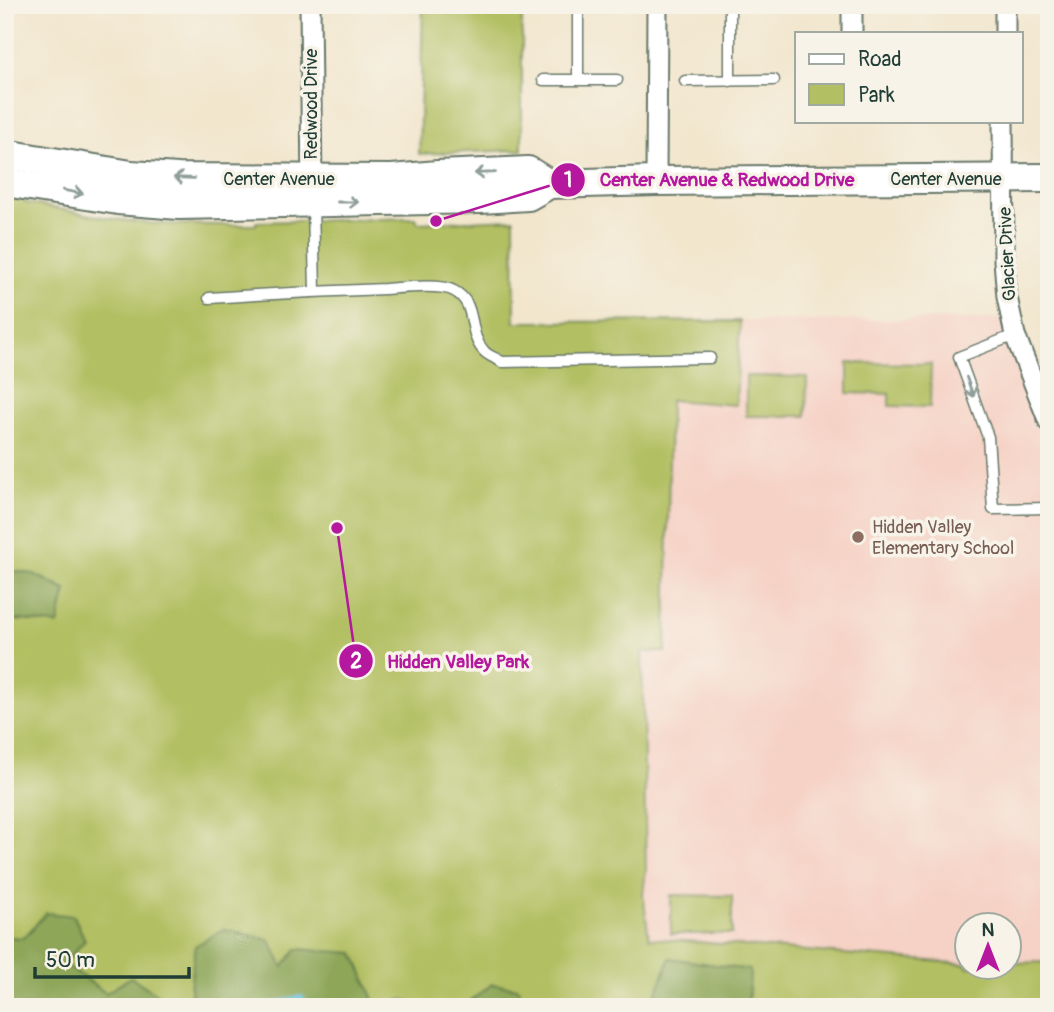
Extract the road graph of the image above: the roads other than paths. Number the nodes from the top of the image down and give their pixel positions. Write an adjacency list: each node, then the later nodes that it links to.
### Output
1 (310, 5): 21 (street, Redwood Drive)
2 (578, 5): 10 (lane)
3 (657, 5): 19 (street)
4 (730, 5): 14 (lane)
5 (852, 5): 7 (street)
6 (1005, 5): 8 (street)
7 (852, 32)
8 (1005, 32)
9 (543, 80): 10 (lane)
10 (578, 80): 11 (lane)
11 (617, 80)
12 (775, 80): 14 (lane)
13 (685, 81): 14 (lane)
14 (730, 81)
15 (1003, 122): 17 (street, Glacier Drive)
16 (5, 154): 21 (street, Center Avenue, one-way to 16)
17 (1004, 178): 18 (street, Center Avenue); 19 (street, Center Avenue); 24 (street, Glacier Drive)
18 (1049, 178)
19 (656, 181): 21 (street, Center Avenue)
20 (5, 182): 21 (street, Center Avenue, one-way to 21)
21 (312, 191): 22 (lane)
22 (315, 291): 23 (lane); 25 (lane)
23 (209, 298)
24 (1015, 335): 26 (street, Glacier Drive); 27 (lane, one-way to 27)
25 (710, 358)
26 (1049, 422)
27 (1049, 508)

